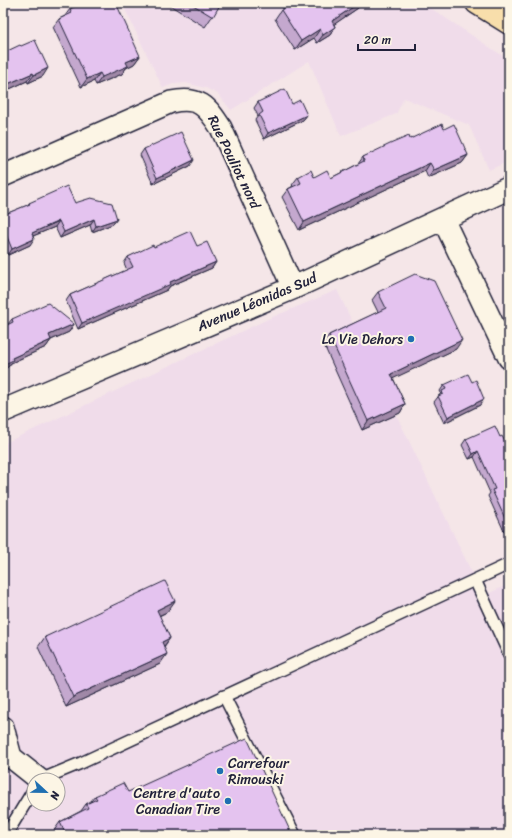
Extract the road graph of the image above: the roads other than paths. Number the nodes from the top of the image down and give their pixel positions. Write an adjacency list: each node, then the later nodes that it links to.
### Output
1 (493, 12): 2 (main road)
2 (509, 31)
3 (3, 176): 6 (street, Rue Pouliot nord)
4 (509, 188): 5 (street, Avenue Léonidas Sud)
5 (443, 219): 6 (street, Avenue Léonidas Sud); 7 (street)
6 (293, 288): 8 (street, Avenue Léonidas Sud)
7 (509, 358)
8 (3, 411)
9 (509, 564): 10 (lane)
10 (475, 580): 11 (lane); 12 (lane)
11 (509, 654)
12 (224, 696): 15 (lane); 18 (lane)
13 (3, 727): 14 (street)
14 (29, 772)
15 (59, 772)
16 (26, 802): 17 (lane)
17 (6, 835)
18 (295, 835)

